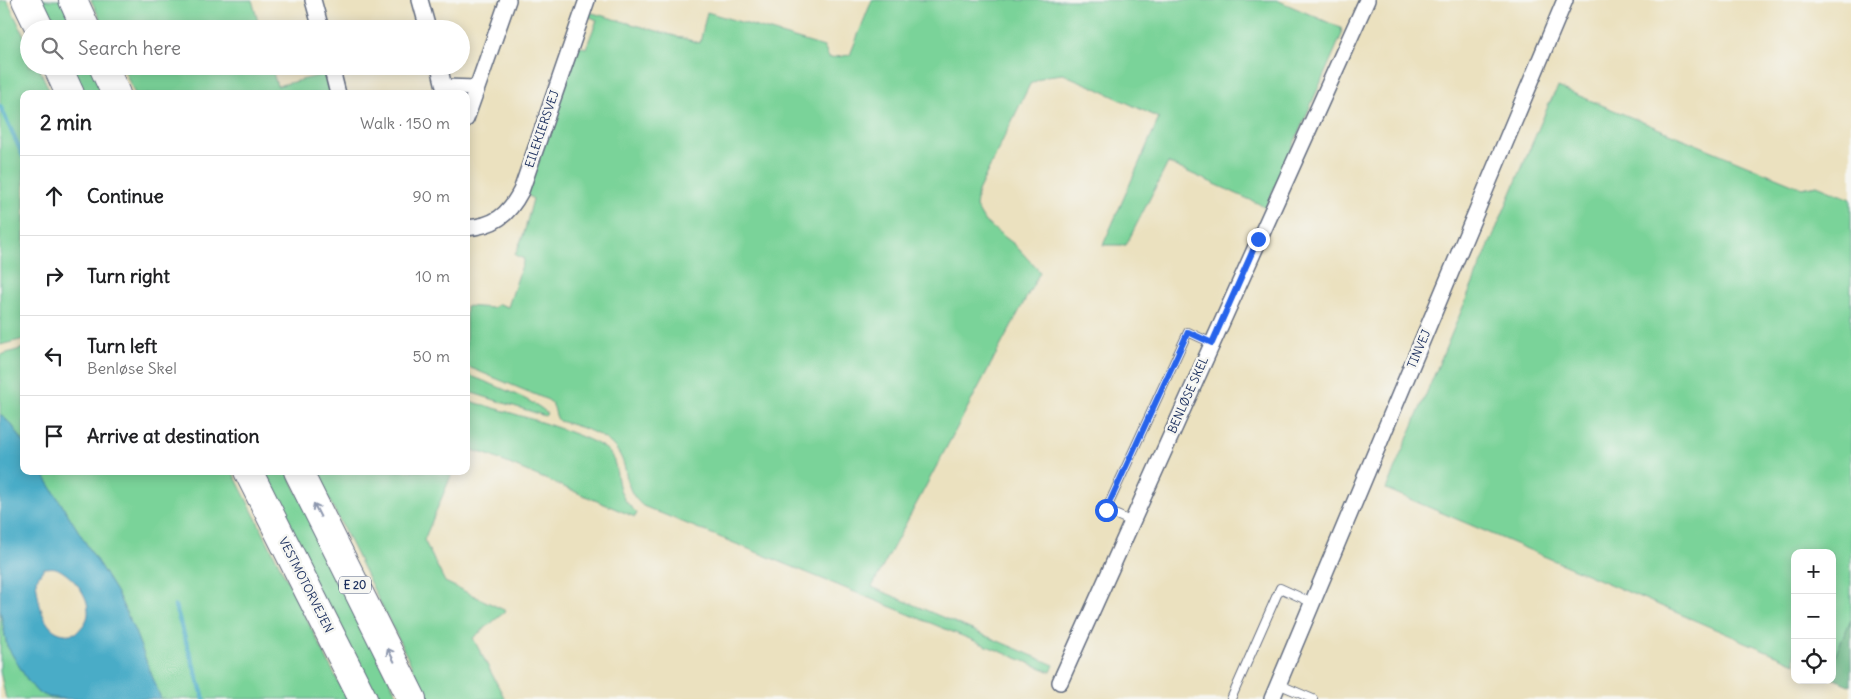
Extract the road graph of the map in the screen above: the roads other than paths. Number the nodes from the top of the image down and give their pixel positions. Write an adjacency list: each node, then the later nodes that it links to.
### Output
1 (26, 0): 9 (highway)
2 (73, 0): 10 (highway)
3 (313, 0): 11 (street)
4 (420, 0): 12 (street)
5 (508, 0): 17 (street)
6 (587, 0): 23 (street, EILEKIERSVEJ)
7 (1367, 0): 24 (street, BENLØSE SKEL)
8 (1565, 0): 28 (street, TINVEJ)
9 (36, 20)
10 (82, 20)
11 (319, 20)
12 (426, 20)
13 (61, 75): 18 (highway)
14 (108, 75): 19 (highway)
15 (333, 75): 20 (street)
16 (441, 75): 21 (street)
17 (477, 88): 21 (street); 22 (street)
18 (68, 90)
19 (114, 90)
20 (337, 90)
21 (445, 90)
22 (470, 108)
23 (470, 228)
24 (1212, 343): 27 (street, BENLØSE SKEL); 27 (lane)
25 (250, 475): 31 (highway, VESTMOTORVEJEN)
26 (300, 475): 32 (highway, E 20, one-way to 26)
27 (1132, 522): 29 (street, BENLØSE SKEL)
28 (1313, 603): 30 (street, TINVEJ); 33 (lane)
29 (1060, 682)
30 (1278, 684): 34 (street, TINVEJ); 35 (lane)
31 (363, 699)
32 (412, 699)
33 (1231, 699)
34 (1272, 699)
35 (1313, 699)

